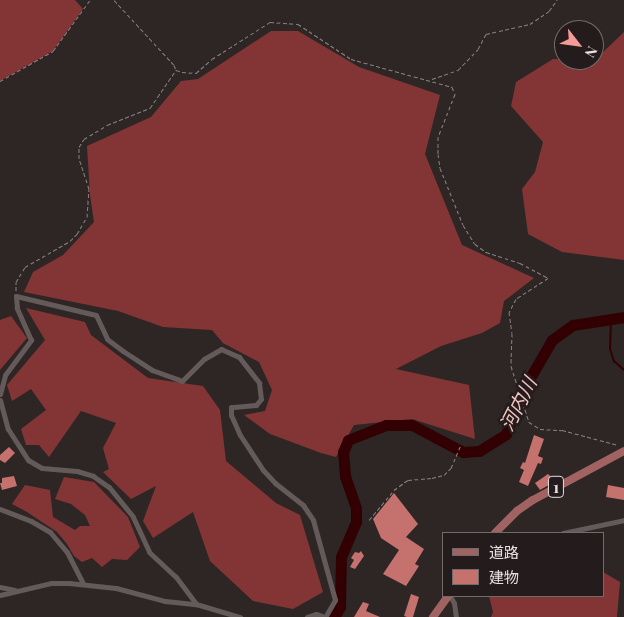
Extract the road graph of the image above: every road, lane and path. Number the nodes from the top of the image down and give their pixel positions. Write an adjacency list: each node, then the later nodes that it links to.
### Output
1 (90, 0): 5 (path)
2 (114, 0): 4 (path)
3 (557, 0): 6 (path)
4 (176, 70): 6 (path); 7 (path)
5 (0, 80)
6 (432, 80): 11 (path)
7 (16, 296): 8 (street); 26 (street)
8 (0, 394)
9 (0, 400): 23 (street)
10 (461, 445): 13 (path)
11 (624, 449): 15 (main road, 1)
12 (0, 509): 17 (street)
13 (369, 520)
14 (624, 520): 16 (street)
15 (496, 532)
16 (568, 532)
17 (83, 584): 19 (street); 23 (street)
18 (0, 587): 19 (street)
19 (18, 590): 20 (street)
20 (0, 595)
21 (448, 597): 27 (main road)
22 (450, 597): 28 (street)
23 (196, 604): 24 (street)
24 (240, 617)
25 (306, 617): 26 (street)
26 (325, 617)
27 (433, 617)
28 (456, 617)

